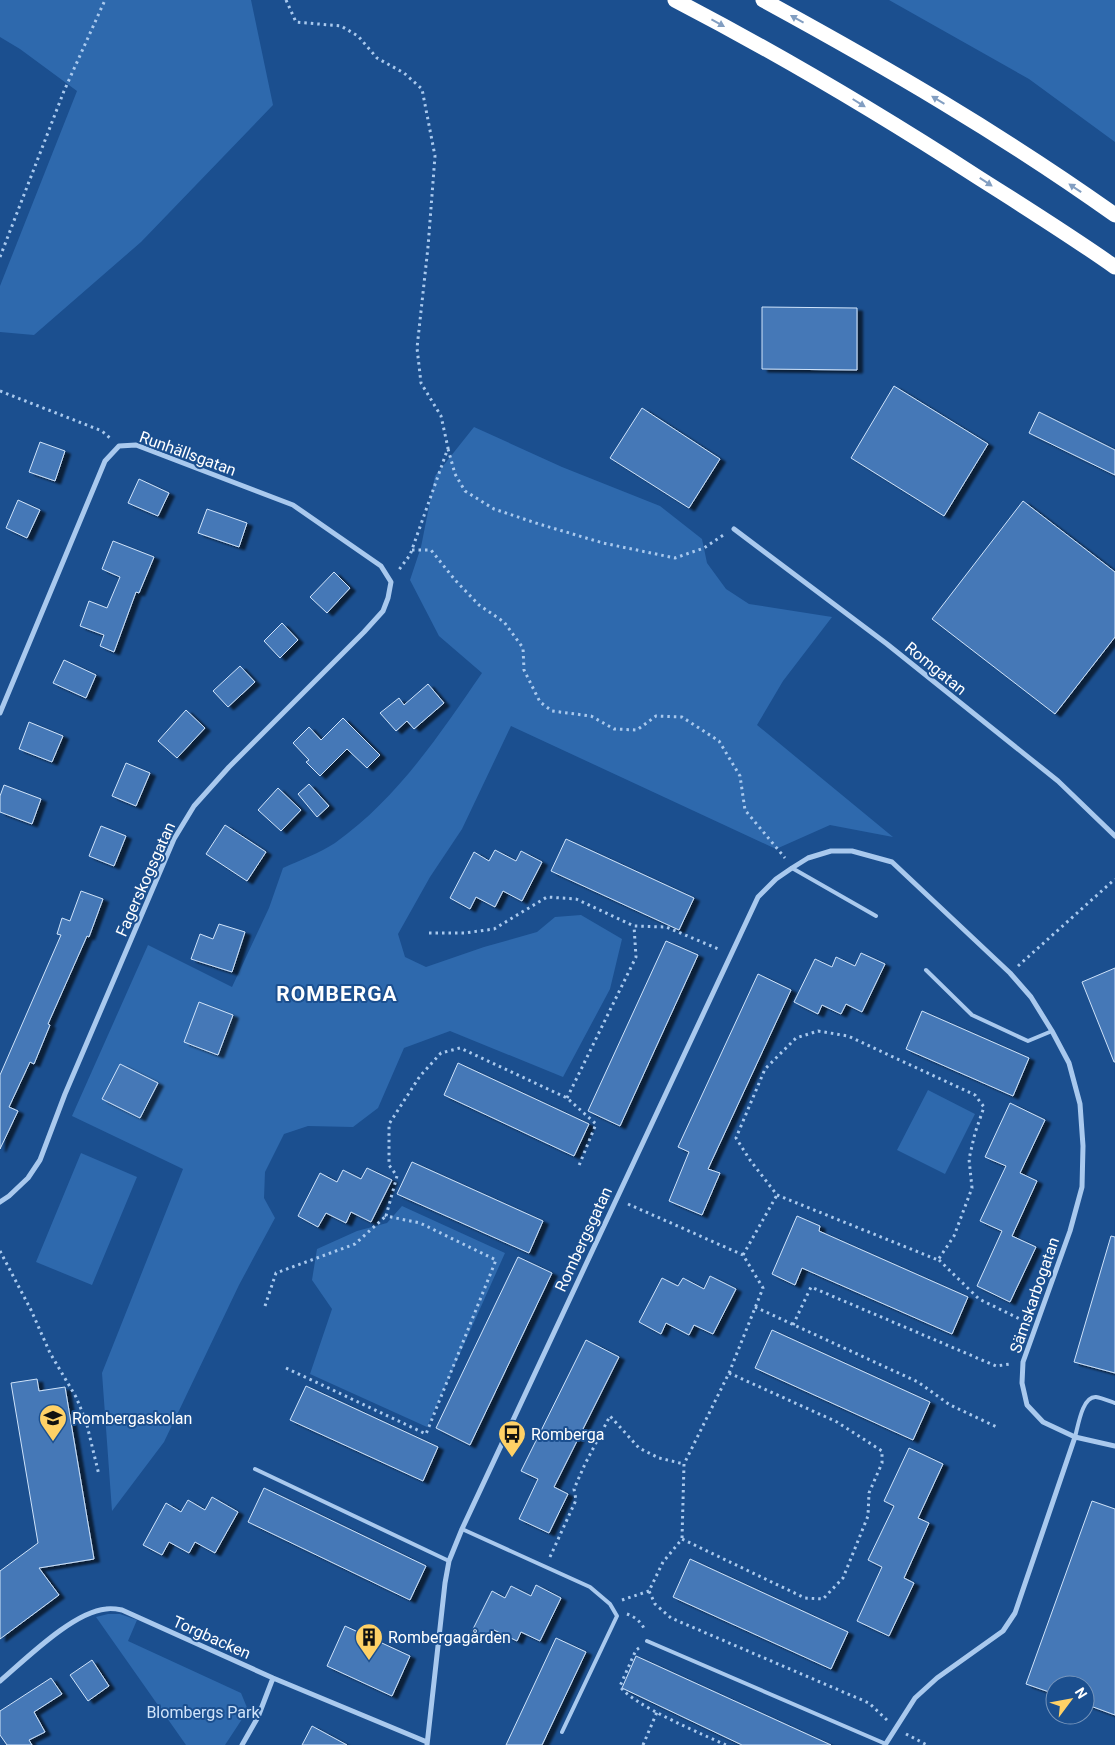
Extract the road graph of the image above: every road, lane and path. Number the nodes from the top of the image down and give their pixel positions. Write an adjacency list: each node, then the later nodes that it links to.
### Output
1 (105, 0): 7 (path)
2 (286, 0): 12 (path)
3 (675, 0): 6 (highway, one-way to 6)
4 (763, 0): 5 (highway, one-way to 4)
5 (1115, 216)
6 (1084, 245): 8 (highway); 9 (highway)
7 (0, 257)
8 (1115, 267)
9 (1115, 276)
10 (0, 392): 11 (path)
11 (119, 446): 15 (street, Runhällsgatan); 16 (street, Runhällsgatan)
12 (448, 448): 13 (path); 14 (path)
13 (734, 529): 17 (street, Romgatan)
14 (412, 550): 15 (path); 19 (path)
15 (391, 582): 32 (street, Fagerskogsgatan)
16 (0, 712)
17 (1115, 836)
18 (892, 862): 19 (street, Rombergsgatan); 26 (street, Sämskarbogatan)
19 (792, 868): 21 (lane); 24 (street, Rombergsgatan)
20 (1115, 879): 26 (path)
21 (876, 916)
22 (634, 926): 23 (path); 24 (path); 28 (path)
23 (429, 933)
24 (731, 955): 31 (street, Rombergsgatan)
25 (926, 970): 27 (lane)
26 (1010, 973): 27 (street, Sämskarbogatan)
27 (1052, 1031): 40 (street, Sämskarbogatan)
28 (567, 1098): 29 (path); 33 (path)
29 (578, 1168)
30 (777, 1196): 35 (path); 36 (path); 36 (path)
31 (616, 1199): 35 (path); 51 (street, Rombergsgatan)
32 (0, 1202)
33 (386, 1216): 37 (path); 42 (path)
34 (0, 1251): 50 (path)
35 (743, 1255): 38 (path)
36 (938, 1260): 40 (path)
37 (265, 1306)
38 (755, 1307): 39 (path); 43 (path)
39 (793, 1325): 41 (path); 45 (path)
40 (1036, 1327): 41 (street, Sämskarbogatan)
41 (1023, 1362): 46 (street, Sämskarbogatan)
42 (286, 1368)
43 (729, 1373): 48 (path); 52 (path)
44 (1115, 1402): 46 (lane)
45 (999, 1428)
46 (1075, 1437): 47 (street); 62 (street)
47 (1115, 1446)
48 (684, 1464): 52 (path); 54 (path)
49 (255, 1469): 53 (lane)
50 (99, 1475)
51 (462, 1529): 53 (street, Rombergsgatan); 54 (lane)
52 (682, 1539): 55 (path)
53 (449, 1561): 64 (street, Rombergsgatan)
54 (546, 1566): 56 (lane)
55 (650, 1591): 56 (path); 62 (path)
56 (610, 1604): 57 (lane)
57 (615, 1614): 58 (path); 63 (lane)
58 (647, 1641): 61 (path); 65 (lane)
59 (273, 1678): 60 (street, Torgbacken); 64 (street, Torgbacken); 66 (street)
60 (0, 1681)
61 (657, 1712): 67 (path); 68 (path)
62 (896, 1728): 65 (street); 69 (path)
63 (562, 1732)
64 (427, 1744)
65 (886, 1744)
66 (242, 1745)
67 (643, 1745)
68 (726, 1745)
69 (927, 1745)

